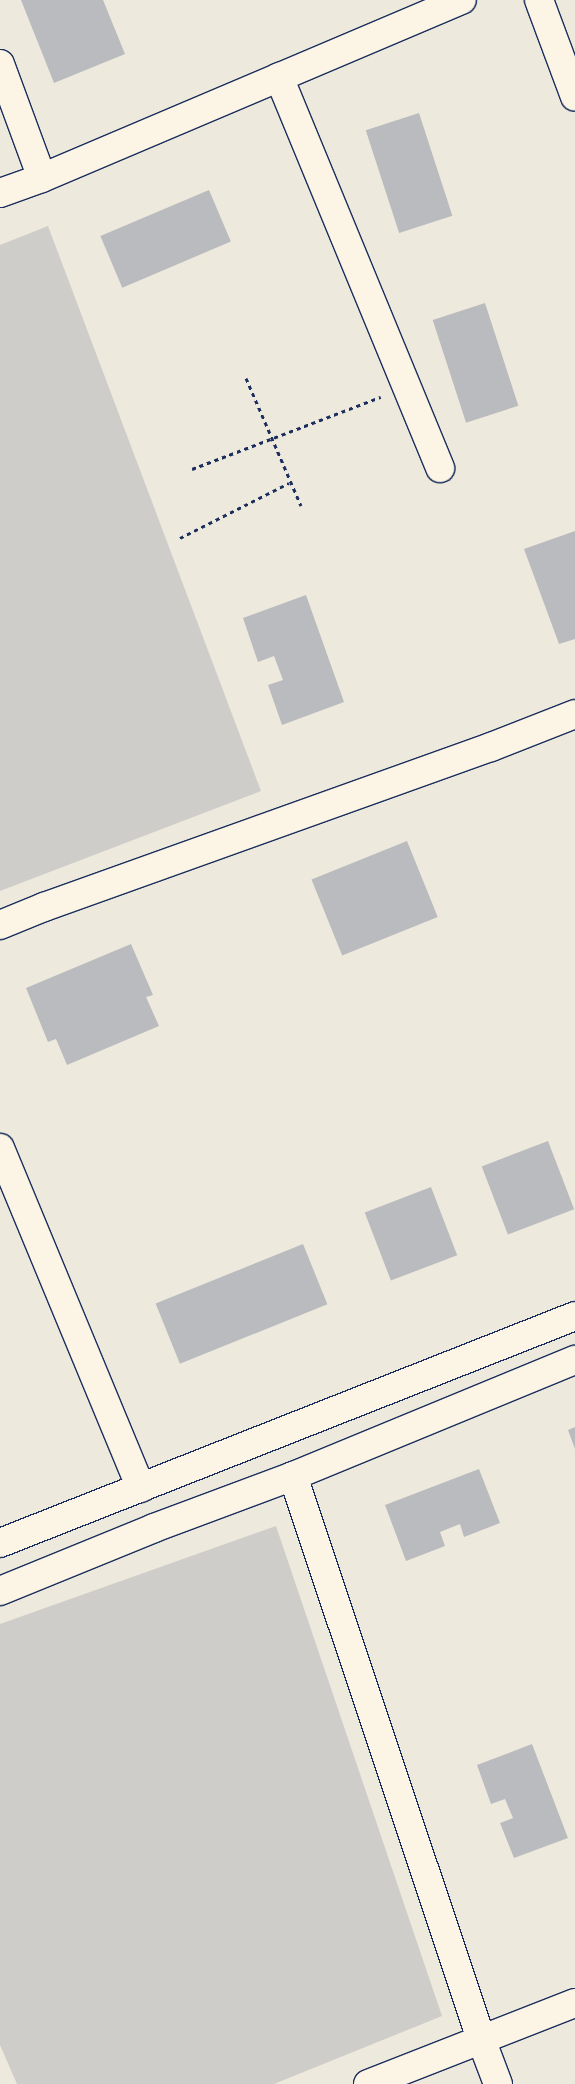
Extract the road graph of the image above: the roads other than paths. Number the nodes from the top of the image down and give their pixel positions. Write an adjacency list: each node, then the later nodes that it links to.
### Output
1 (462, 0): 4 (main road)
2 (539, 0): 5 (main road)
3 (0, 64): 6 (main road)
4 (279, 77): 6 (main road); 8 (main road)
5 (575, 97)
6 (42, 178): 7 (main road)
7 (0, 193)
8 (440, 468)
9 (575, 714): 10 (main road)
10 (0, 925)
11 (0, 1148): 15 (main road)
12 (575, 1316): 15 (main road)
13 (575, 1360): 14 (main road)
14 (293, 1476): 17 (main road); 19 (main road)
15 (141, 1488): 16 (main road)
16 (0, 1543)
17 (0, 1591)
18 (575, 2003): 19 (main road)
19 (480, 2039): 20 (main road); 21 (main road)
20 (368, 2084)
21 (498, 2084)

